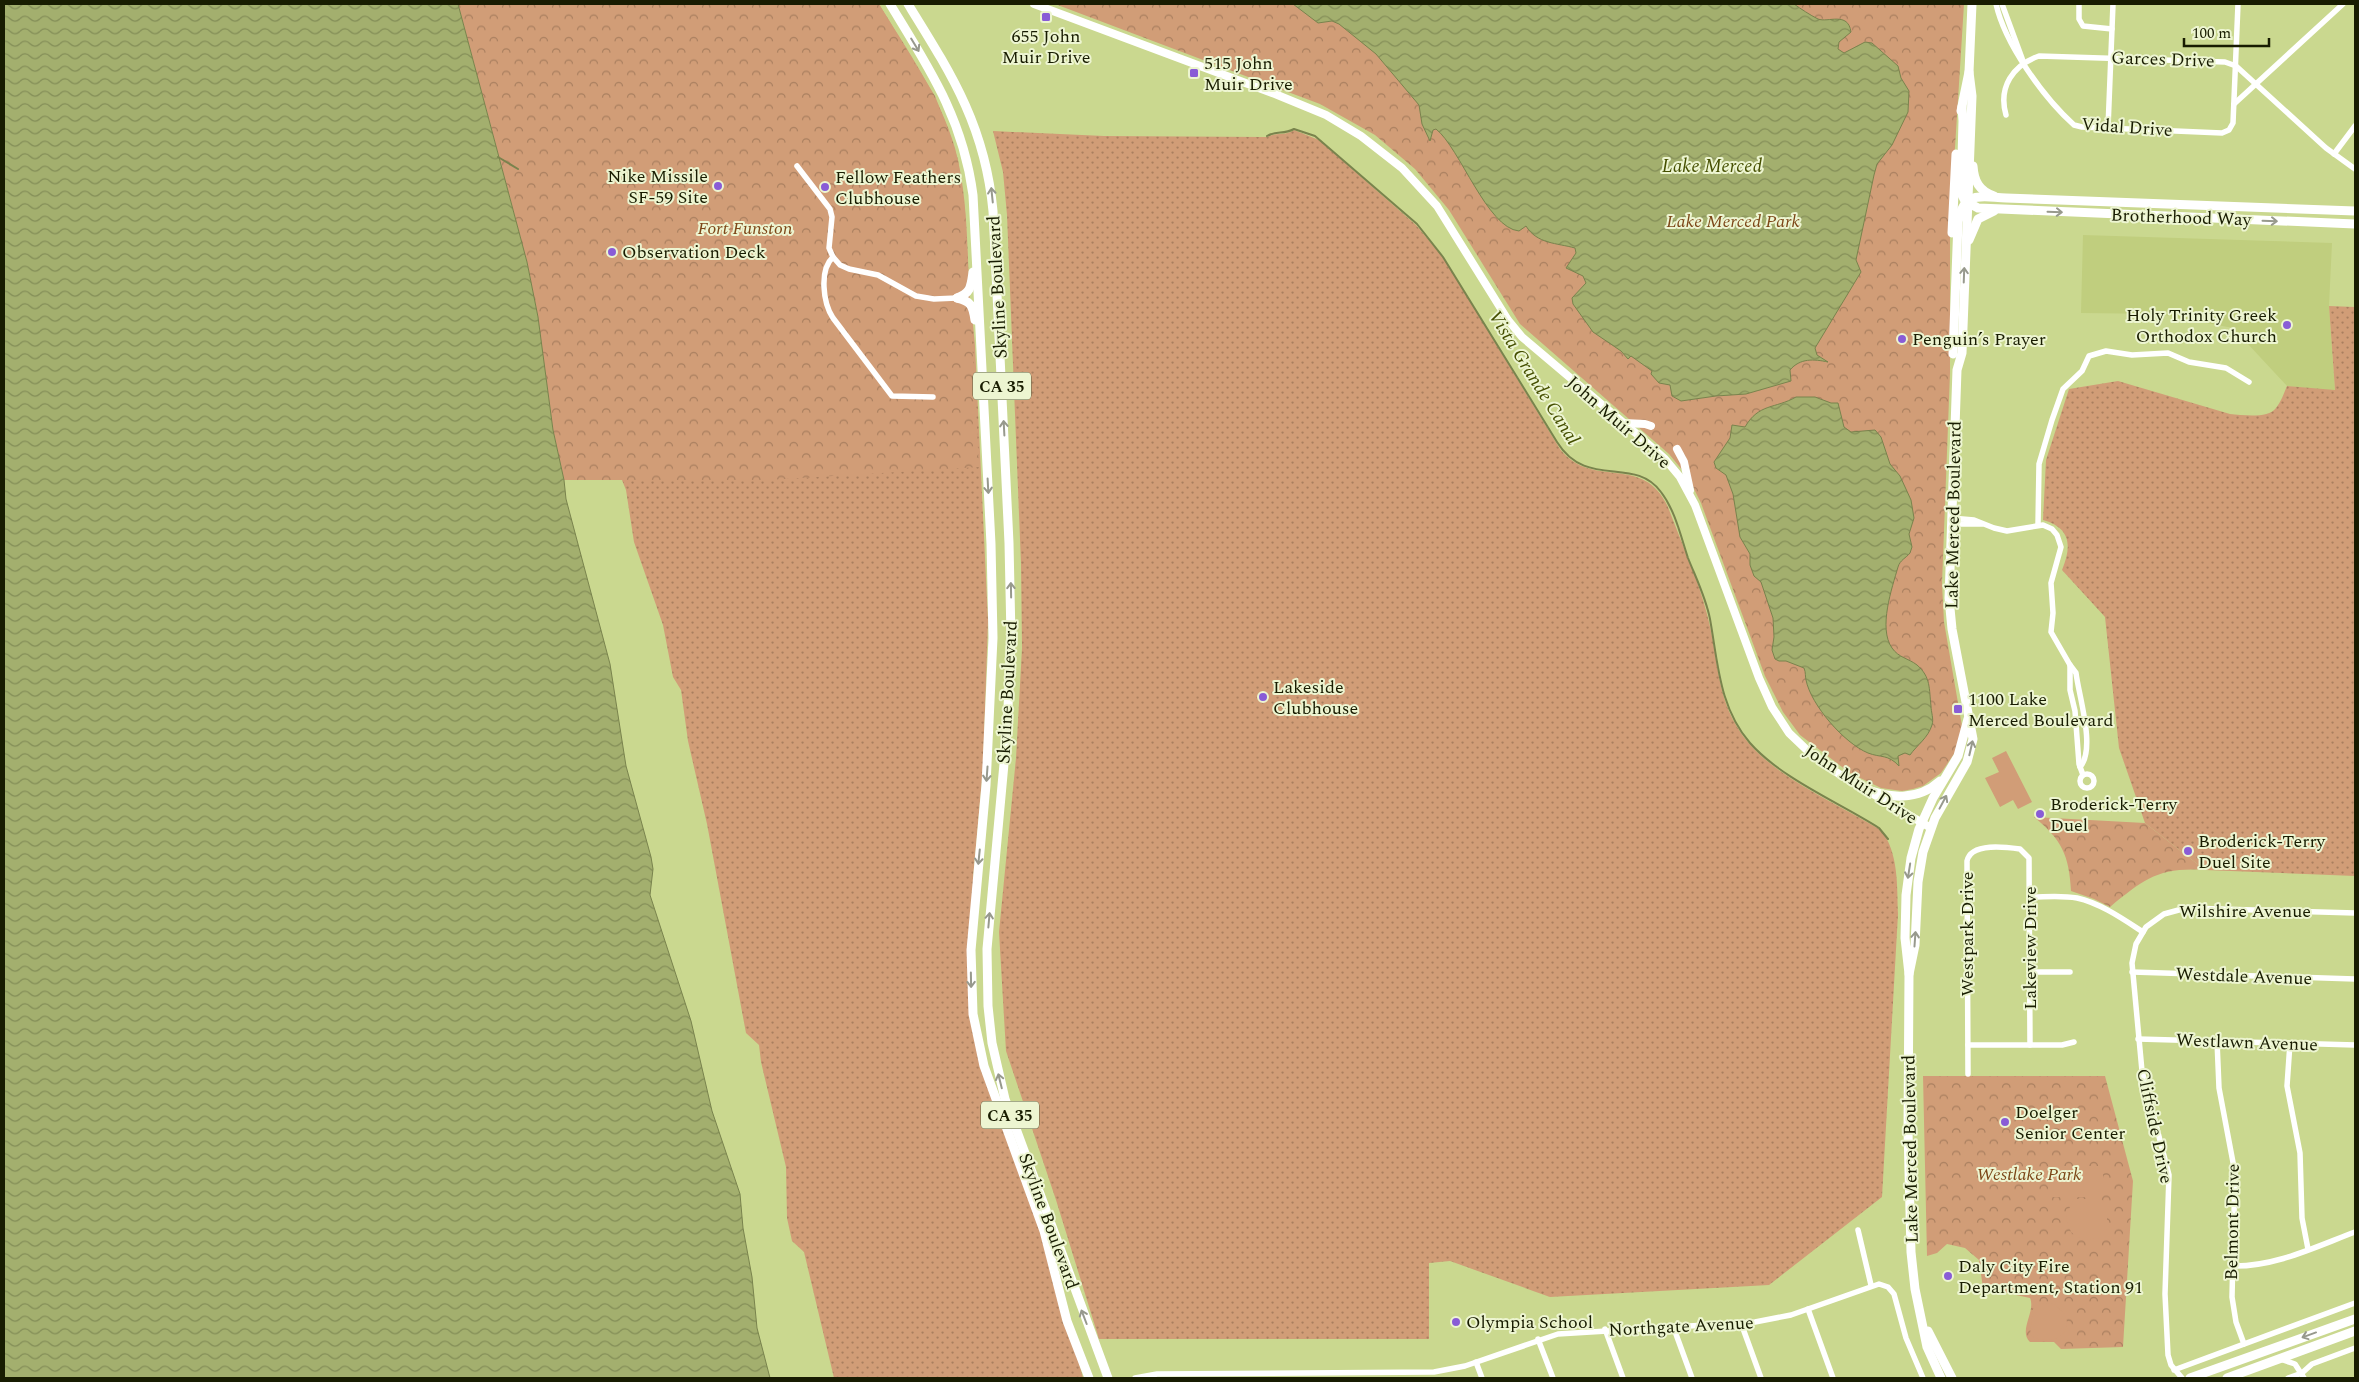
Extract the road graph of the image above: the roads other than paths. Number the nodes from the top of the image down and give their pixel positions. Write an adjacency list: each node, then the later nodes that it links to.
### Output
1 (890, 4): 32 (main road, Skyline Boulevard / CA 35, one-way to 32)
2 (908, 4): 84 (main road, Skyline Boulevard / CA 35, one-way to 2)
3 (1034, 4): 40 (street, John Muir Drive)
4 (1972, 4): 15 (main road, Lake Merced Boulevard)
5 (1996, 4): 13 (street, Vidal Drive)
6 (2002, 4): 13 (street, Vidal Drive)
7 (2079, 4): 11 (street)
8 (2114, 4): 11 (street)
9 (2238, 4): 14 (street)
10 (2344, 4): 16 (street)
11 (2112, 29): 12 (street)
12 (2111, 57): 13 (street, Garces Drive); 14 (street, Garces Drive); 21 (street)
13 (2024, 63): 19 (street, Garces Drive); 21 (street, Vidal Drive)
14 (2236, 66): 16 (street, Garces Drive); 17 (street)
15 (1969, 72): 18 (main road, Lake Merced Boulevard); 22 (main road, Lake Merced Boulevard)
16 (2256, 84): 17 (street); 23 (street, Garces Drive)
17 (2234, 104): 21 (street, Vidal Drive)
18 (1962, 107): 27 (main road); 35 (main road, Lake Merced Boulevard)
19 (2006, 115)
20 (2355, 126): 23 (street)
21 (2108, 128)
22 (1970, 129): 26 (main road); 27 (main road, Lake Merced Boulevard)
23 (2334, 154): 25 (street, Garces Drive)
24 (798, 166): 31 (street)
25 (2355, 169)
26 (2006, 198): 27 (main road, Brotherhood Way); 29 (main road, Brotherhood Way)
27 (1966, 201): 28 (main road); 33 (main road, Lake Merced Boulevard); 35 (main road)
28 (2006, 210): 30 (main road, Brotherhood Way, one-way to 30); 33 (main road)
29 (2355, 212)
30 (2355, 224)
31 (834, 257): 34 (street); 39 (street)
32 (977, 257): 34 (main road); 36 (main road, Skyline Boulevard / CA 35)
33 (1965, 258): 37 (main road, Lake Merced Boulevard, one-way to 33)
34 (957, 298): 36 (main road)
35 (1953, 354): 37 (main road, Lake Merced Boulevard)
36 (982, 360): 87 (main road, Skyline Boulevard / CA 35, one-way to 87)
37 (1957, 370): 44 (main road, Lake Merced Boulevard)
38 (2249, 382): 45 (street)
39 (933, 397)
40 (1624, 423): 41 (street); 43 (street, John Muir Drive)
41 (1651, 426)
42 (1677, 449): 43 (street)
43 (1692, 497): 51 (street, John Muir Drive)
44 (1951, 521): 45 (street); 47 (main road, Lake Merced Boulevard)
45 (2038, 525): 46 (street)
46 (2070, 665): 48 (street); 48 (street)
47 (1968, 717): 49 (main road, Lake Merced Boulevard); 53 (main road, Lake Merced Boulevard, one-way to 47)
48 (2080, 767): 50 (street)
49 (1949, 772): 51 (main road); 52 (main road, Lake Merced Boulevard)
50 (2083, 775)
51 (1863, 788): 52 (street, John Muir Drive)
52 (1921, 824): 53 (street, John Muir Drive); 61 (main road, Lake Merced Boulevard, one-way to 61)
53 (1931, 828): 61 (main road, Lake Merced Boulevard, one-way to 53)
54 (2026, 852): 55 (street, Lakeview Drive); 67 (street, Westpark Drive)
55 (2030, 897): 57 (street); 58 (street, Lakeview Drive)
56 (2355, 913): 57 (street, Wilshire Avenue)
57 (2143, 932): 60 (street, Cliffside Drive)
58 (2030, 972): 59 (street); 68 (street, Lakeview Drive)
59 (2070, 972)
60 (2132, 972): 62 (street, Westdale Avenue); 63 (street, Cliffside Drive)
61 (1910, 974): 79 (main road, Lake Merced Boulevard)
62 (2355, 979)
63 (2138, 1039): 64 (street, Westlawn Avenue); 92 (street, Cliffside Drive)
64 (2217, 1041): 66 (street, Westlawn Avenue); 74 (street, Belmont Drive)
65 (2074, 1042): 68 (street)
66 (2290, 1043): 69 (street, Westlawn Avenue); 73 (street)
67 (1968, 1045): 68 (street); 70 (street, Westpark Drive)
68 (2030, 1045)
69 (2355, 1045)
70 (1968, 1074)
71 (1858, 1230): 75 (street)
72 (2355, 1232): 73 (street)
73 (2308, 1249): 74 (street)
74 (2232, 1266): 86 (street, Belmont Drive)
75 (1871, 1285): 77 (street, Northgate Avenue); 109 (street)
76 (2355, 1302): 86 (street)
77 (1808, 1309): 80 (street, Northgate Avenue); 108 (street)
78 (2355, 1319): 113 (main road, one-way to 113)
79 (1923, 1322): 89 (main road, Lake Merced Boulevard); 110 (main road, Lake Merced Boulevard)
80 (1741, 1323): 81 (street, Northgate Avenue); 107 (street)
81 (1673, 1326): 82 (street, Northgate Avenue); 106 (street)
82 (1605, 1330): 85 (street, Northgate Avenue); 105 (street)
83 (2355, 1331): 90 (main road)
84 (1092, 1337): 100 (main road); 101 (main road, Skyline Boulevard / CA 35)
85 (1538, 1339): 91 (street, Northgate Avenue); 104 (street)
86 (2244, 1344): 92 (street)
87 (1076, 1348): 98 (main road); 99 (main road, Skyline Boulevard / CA 35)
88 (2355, 1348): 93 (street)
89 (1941, 1358): 110 (main road); 111 (main road, Lake Merced Boulevard)
90 (2280, 1359): 93 (street); 114 (main road)
91 (1476, 1362): 97 (street, Northgate Avenue); 103 (street)
92 (2174, 1370): 112 (street, Cliffside Drive)
93 (2303, 1375): 115 (street)
94 (1205, 1376): 95 (street, Northgate Avenue); 102 (street, Northgate Avenue)
95 (1274, 1376): 96 (street, Northgate Avenue)
96 (1342, 1376): 97 (street, Northgate Avenue)
97 (1412, 1376)
98 (1083, 1378)
99 (1088, 1378)
100 (1103, 1378)
101 (1108, 1378)
102 (1135, 1378)
103 (1482, 1378)
104 (1553, 1378)
105 (1623, 1378)
106 (1692, 1378)
107 (1761, 1378)
108 (1833, 1378)
109 (1923, 1378)
110 (1942, 1378)
111 (1952, 1378)
112 (2182, 1378)
113 (2190, 1378)
114 (2227, 1378)
115 (2288, 1378)

